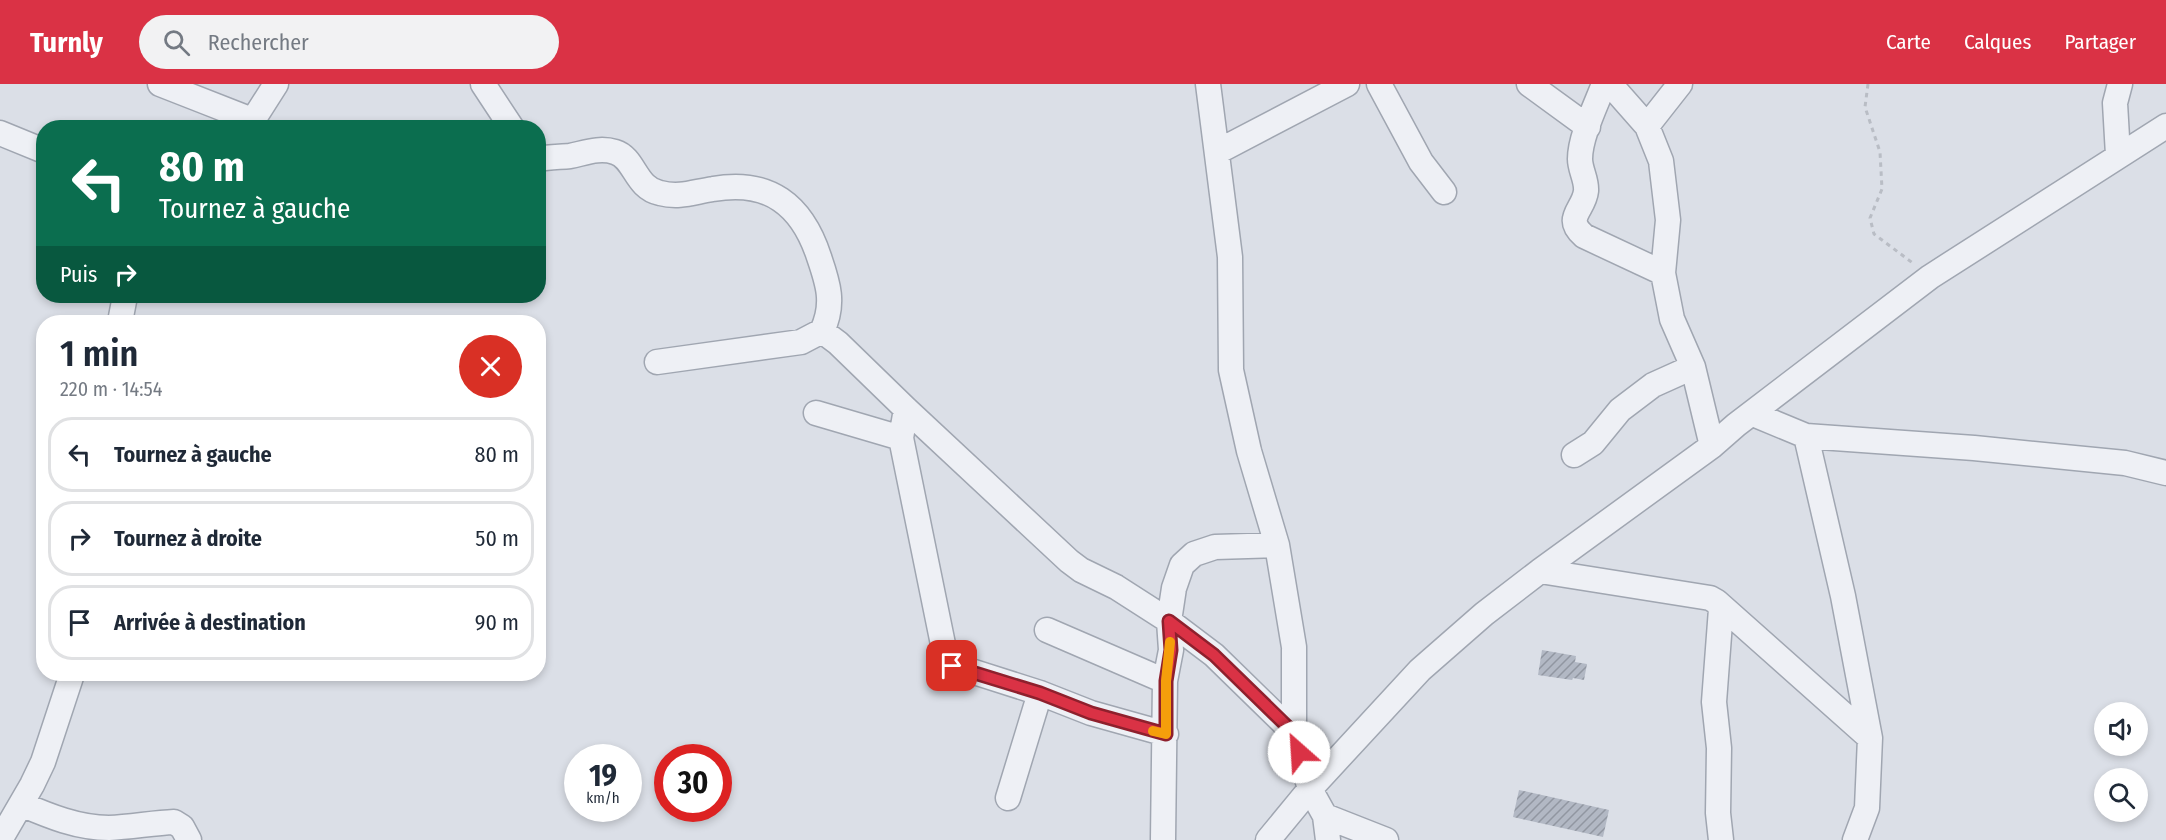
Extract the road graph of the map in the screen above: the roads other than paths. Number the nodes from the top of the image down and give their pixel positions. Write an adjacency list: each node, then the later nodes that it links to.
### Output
1 (160, 84): 12 (street)
2 (276, 84): 13 (street)
3 (483, 84): 14 (street)
4 (1208, 84): 20 (street)
5 (1347, 84): 20 (street)
6 (1379, 84): 23 (street)
7 (1529, 84): 17 (street)
8 (1604, 84): 17 (street)
9 (1610, 84): 15 (street)
10 (1680, 84): 15 (street)
11 (2120, 84): 21 (street)
12 (241, 120)
13 (253, 120)
14 (507, 120)
15 (1647, 126): 24 (street)
16 (2166, 126): 21 (street)
17 (1588, 127): 24 (street)
18 (0, 133): 19 (street)
19 (36, 148)
20 (1217, 152): 36 (street)
21 (2118, 155): 30 (street)
22 (546, 158): 25 (street)
23 (1444, 192)
24 (1663, 273): 27 (street)
25 (822, 331): 26 (street); 28 (street)
26 (657, 362)
27 (1694, 367): 33 (street); 34 (street)
28 (906, 409): 32 (street); 39 (street)
29 (816, 414): 32 (street)
30 (1753, 414): 31 (street); 33 (street)
31 (1806, 436): 35 (street); 46 (street)
32 (901, 438): 43 (street)
33 (1712, 446): 37 (street)
34 (1574, 455)
35 (2166, 473)
36 (1276, 545): 39 (street); 44 (street)
37 (1540, 571): 38 (street); 47 (street)
38 (1717, 602): 46 (street); 57 (street)
39 (1169, 621): 42 (street); 44 (street)
40 (1047, 630): 42 (street)
41 (70, 681): 49 (street)
42 (1166, 681): 45 (street)
43 (1040, 693): 45 (street); 48 (street)
44 (1294, 733): 47 (street)
45 (1166, 734): 53 (street)
46 (1870, 738): 58 (street)
47 (1310, 789): 50 (street); 54 (street)
48 (1008, 798)
49 (21, 804): 51 (street); 52 (street)
50 (1325, 816): 55 (street); 56 (street)
51 (0, 840)
52 (189, 840)
53 (1163, 840)
54 (1269, 840)
55 (1328, 840)
56 (1386, 840)
57 (1721, 840)
58 (1855, 840)

